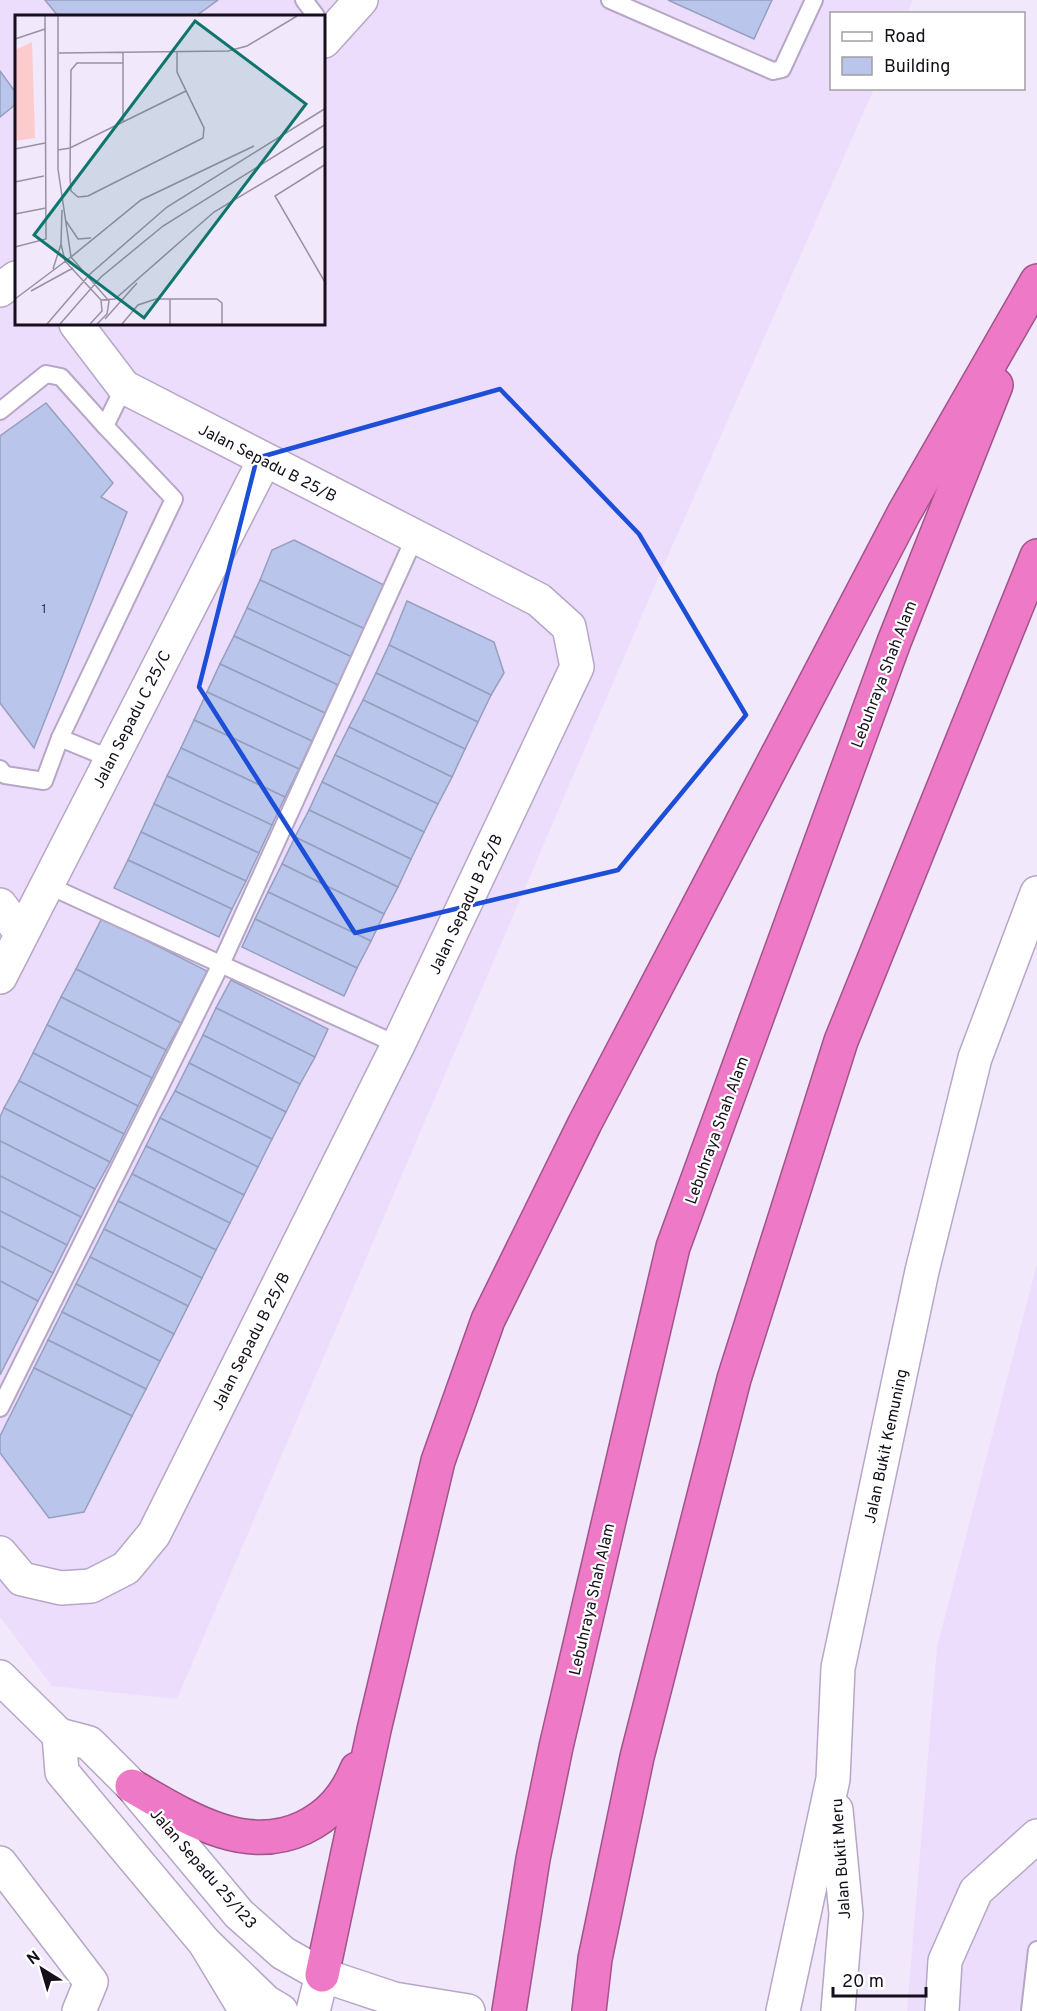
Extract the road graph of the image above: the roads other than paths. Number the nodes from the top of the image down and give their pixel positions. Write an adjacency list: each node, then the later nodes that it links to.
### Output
1 (304, 0): 5 (lane)
2 (361, 0): 6 (street)
3 (610, 0): 4 (lane)
4 (814, 0)
5 (314, 15)
6 (326, 28)
7 (15, 279): 9 (street)
8 (1037, 281): 30 (highway); 45 (highway, Lebuhraya Shah Alam)
9 (0, 290)
10 (78, 326): 11 (street, Jalan Sepadu B 25/B)
11 (124, 387): 13 (lane); 14 (street, Jalan Sepadu B 25/B)
12 (0, 411): 13 (lane)
13 (105, 426): 17 (lane)
14 (264, 461): 15 (street, Jalan Sepadu B 25/B); 18 (street, Jalan Sepadu C 25/C)
15 (415, 537): 24 (lane); 26 (street, Jalan Sepadu B 25/B)
16 (1037, 556): 46 (highway)
17 (60, 738): 18 (lane); 19 (lane)
18 (111, 759): 20 (street, Jalan Sepadu C 25/C)
19 (0, 769)
20 (45, 884): 23 (street, Jalan Sepadu C 25/C); 24 (lane)
21 (1037, 893): 32 (street, Jalan Bukit Kemuning)
22 (0, 905): 23 (street)
23 (21, 933): 25 (street, Jalan Sepadu C 25/C)
24 (221, 964): 26 (lane); 27 (lane)
25 (0, 977)
26 (398, 1046): 28 (street, Jalan Sepadu B 25/B)
27 (0, 1408)
28 (0, 1553)
29 (0, 1677): 31 (street, Jalan Sepadu 25/123)
30 (374, 1730): 33 (highway); 38 (highway)
31 (59, 1735): 33 (street, Jalan Sepadu 25/123); 36 (street)
32 (833, 1779): 47 (street, Jalan Bukit Kemuning); 48 (street, Jalan Bukit Meru)
33 (132, 1786): 38 (street, Jalan Sepadu 25/123)
34 (1037, 1836): 49 (street)
35 (0, 1863): 39 (street)
36 (205, 1943): 41 (street); 42 (street)
37 (1037, 1950): 50 (lane)
38 (322, 1976): 40 (street, Jalan Sepadu 25/123); 43 (street)
39 (85, 1996)
40 (392, 2005): 44 (street, Jalan Sepadu 25/123)
41 (246, 2011)
42 (281, 2011)
43 (313, 2011)
44 (468, 2011)
45 (509, 2011)
46 (589, 2011)
47 (783, 2011)
48 (838, 2011)
49 (942, 2011)
50 (1030, 2011)

